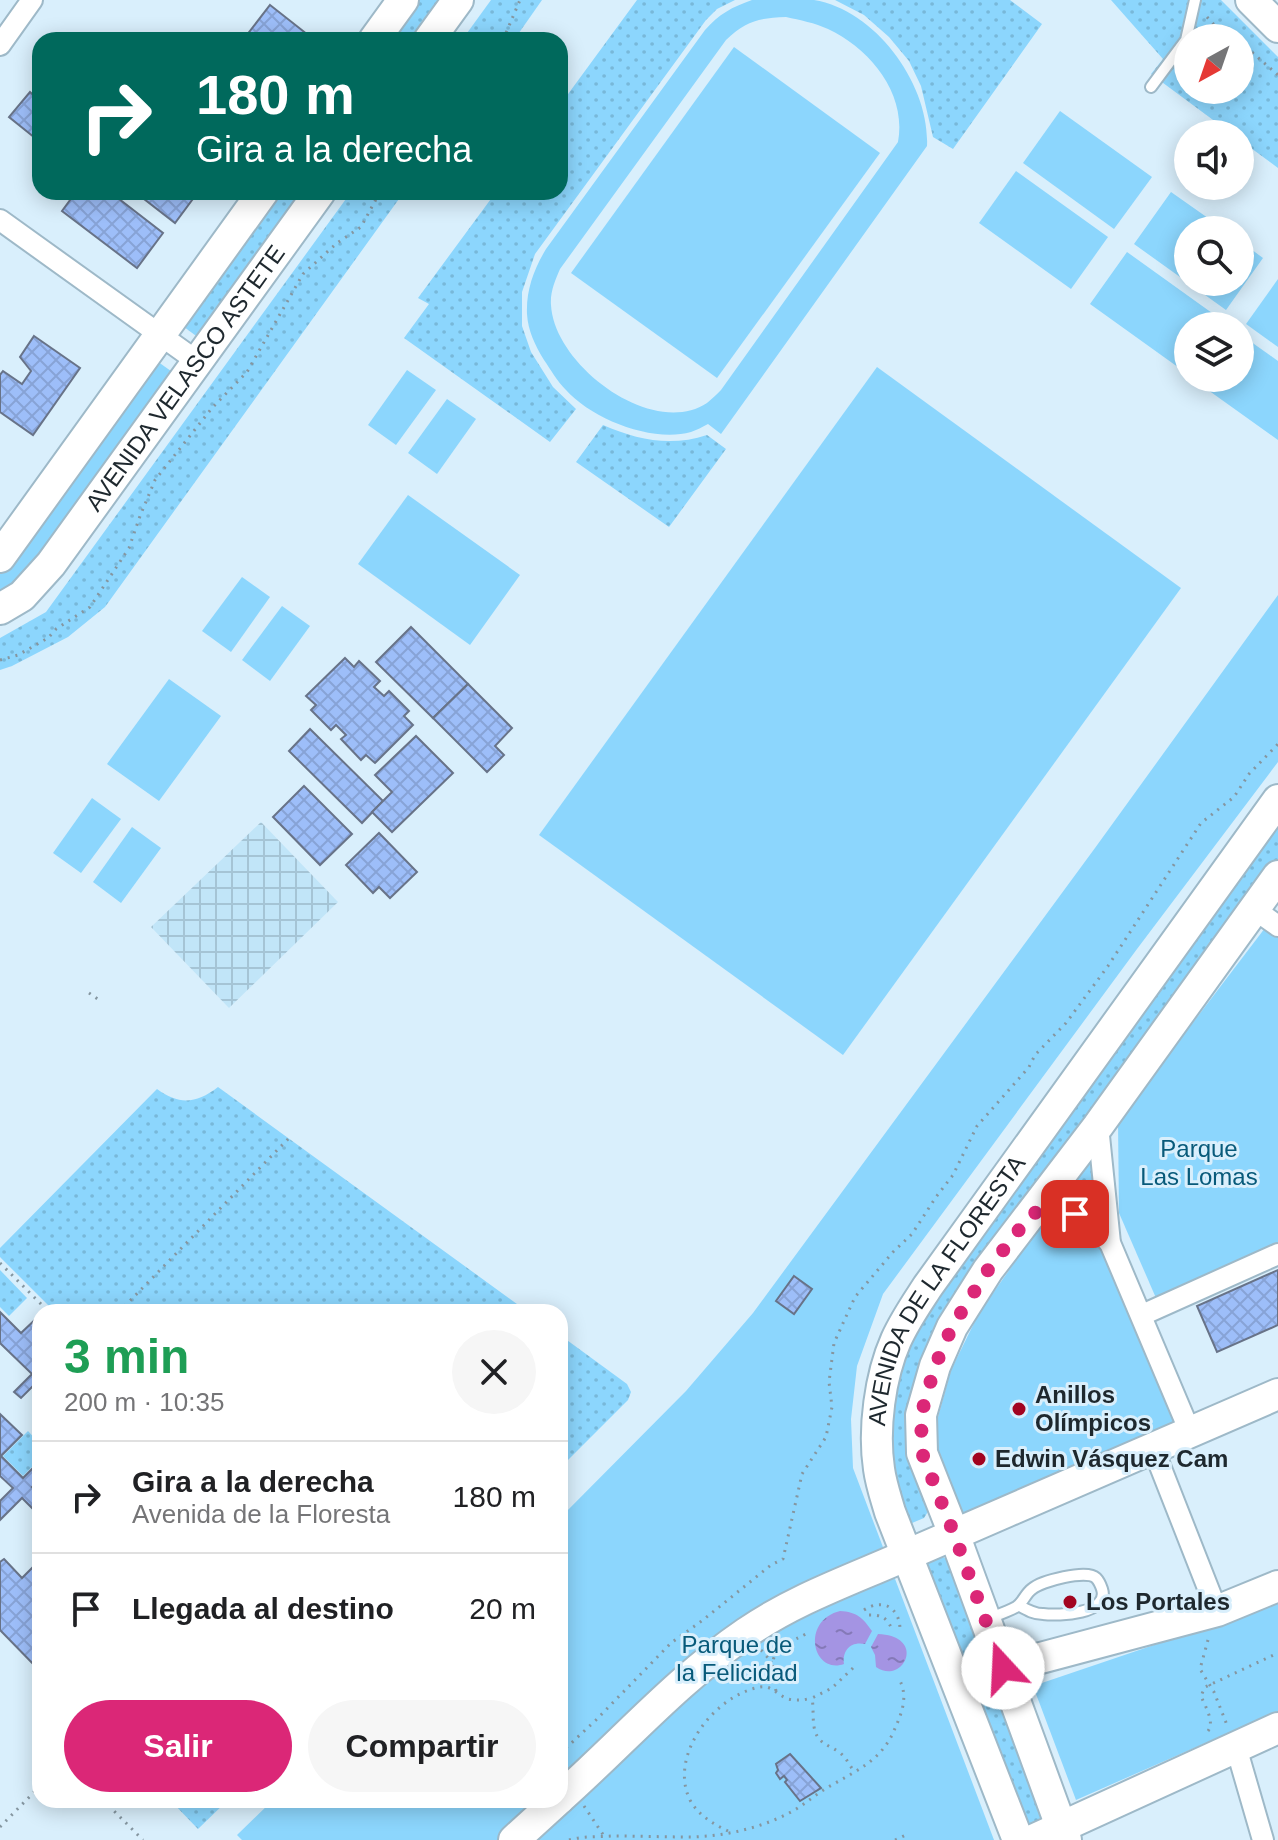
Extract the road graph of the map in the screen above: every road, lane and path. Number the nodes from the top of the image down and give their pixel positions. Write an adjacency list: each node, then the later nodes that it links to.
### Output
1 (32, 0): 12 (street)
2 (403, 0): 9 (main road)
3 (458, 0): 10 (main road)
4 (520, 0): 11 (path)
5 (1251, 0): 8 (main road)
6 (1194, 1): 7 (path); 15 (lane)
7 (1214, 24)
8 (1278, 27)
9 (380, 32)
10 (435, 32)
11 (506, 32)
12 (0, 45)
13 (1254, 54): 14 (path)
14 (1278, 75)
15 (1151, 87)
16 (257, 200): 20 (main road, AVENIDA VELASCO ASTETE)
17 (314, 200): 21 (main road, AVENIDA VELASCO ASTETE)
18 (376, 200): 24 (path)
19 (0, 220): 20 (street)
20 (159, 334): 21 (street); 22 (main road, AVENIDA VELASCO ASTETE)
21 (198, 362): 23 (main road, AVENIDA VELASCO ASTETE)
22 (0, 557)
23 (0, 609)
24 (0, 660)
25 (1278, 800): 43 (main road, AVENIDA DE LA FLORESTA)
26 (1278, 876): 27 (main road, AVENIDA DE LA FLORESTA)
27 (1266, 918): 30 (main road, AVENIDA DE LA FLORESTA)
28 (89, 993): 29 (path)
29 (102, 1002)
30 (1098, 1126): 32 (main road, AVENIDA DE LA FLORESTA); 33 (street, AVENIDA DE LA FLORESTA)
31 (292, 1135): 37 (path)
32 (1032, 1213): 33 (street, AVENIDA DE LA FLORESTA); 42 (main road, AVENIDA DE LA FLORESTA)
33 (1110, 1243): 38 (street, AVENIDA DE LA FLORESTA)
34 (1278, 1254): 38 (street)
35 (0, 1263): 36 (path)
36 (41, 1304)
37 (127, 1304)
38 (1142, 1315): 40 (street, AVENIDA DE LA FLORESTA)
39 (1278, 1394): 40 (main road)
40 (1190, 1432): 41 (main road)
41 (1153, 1448): 42 (main road); 47 (street)
42 (954, 1534): 43 (main road); 49 (main road, AVENIDA DE LA FLORESTA)
43 (906, 1555): 64 (main road); 78 (main road, AVENIDA DE LA FLORESTA)
44 (1278, 1586): 47 (main road)
45 (1020, 1606): 45 (lane); 49 (lane)
46 (864, 1610): 51 (path)
47 (1217, 1611): 55 (main road); 57 (path)
48 (869, 1615): 50 (path)
49 (985, 1620): 55 (main road, AVENIDA DE LA FLORESTA)
50 (892, 1629)
51 (900, 1632)
52 (808, 1633): 58 (path)
53 (1278, 1653): 57 (path)
54 (853, 1668): 59 (path)
55 (1003, 1668): 72 (main road, AVENIDA DE LA FLORESTA)
56 (898, 1677): 63 (path)
57 (1210, 1684): 61 (path); 62 (path)
58 (776, 1691): 59 (path); 70 (path)
59 (812, 1698): 63 (path)
60 (1278, 1728): 62 (main road)
61 (1203, 1735)
62 (1236, 1747): 72 (main road); 80 (street)
63 (855, 1773): 70 (path)
64 (568, 1790)
65 (32, 1794): 69 (path)
66 (568, 1800): 73 (path)
67 (111, 1808): 74 (path)
68 (549, 1808): 75 (main road)
69 (0, 1827)
70 (730, 1832): 73 (path)
71 (908, 1834): 77 (path)
72 (1064, 1834): 79 (main road)
73 (604, 1836): 76 (path)
74 (143, 1840)
75 (514, 1840)
76 (569, 1840)
77 (895, 1840)
78 (1018, 1840)
79 (1033, 1840)
80 (1263, 1840)

